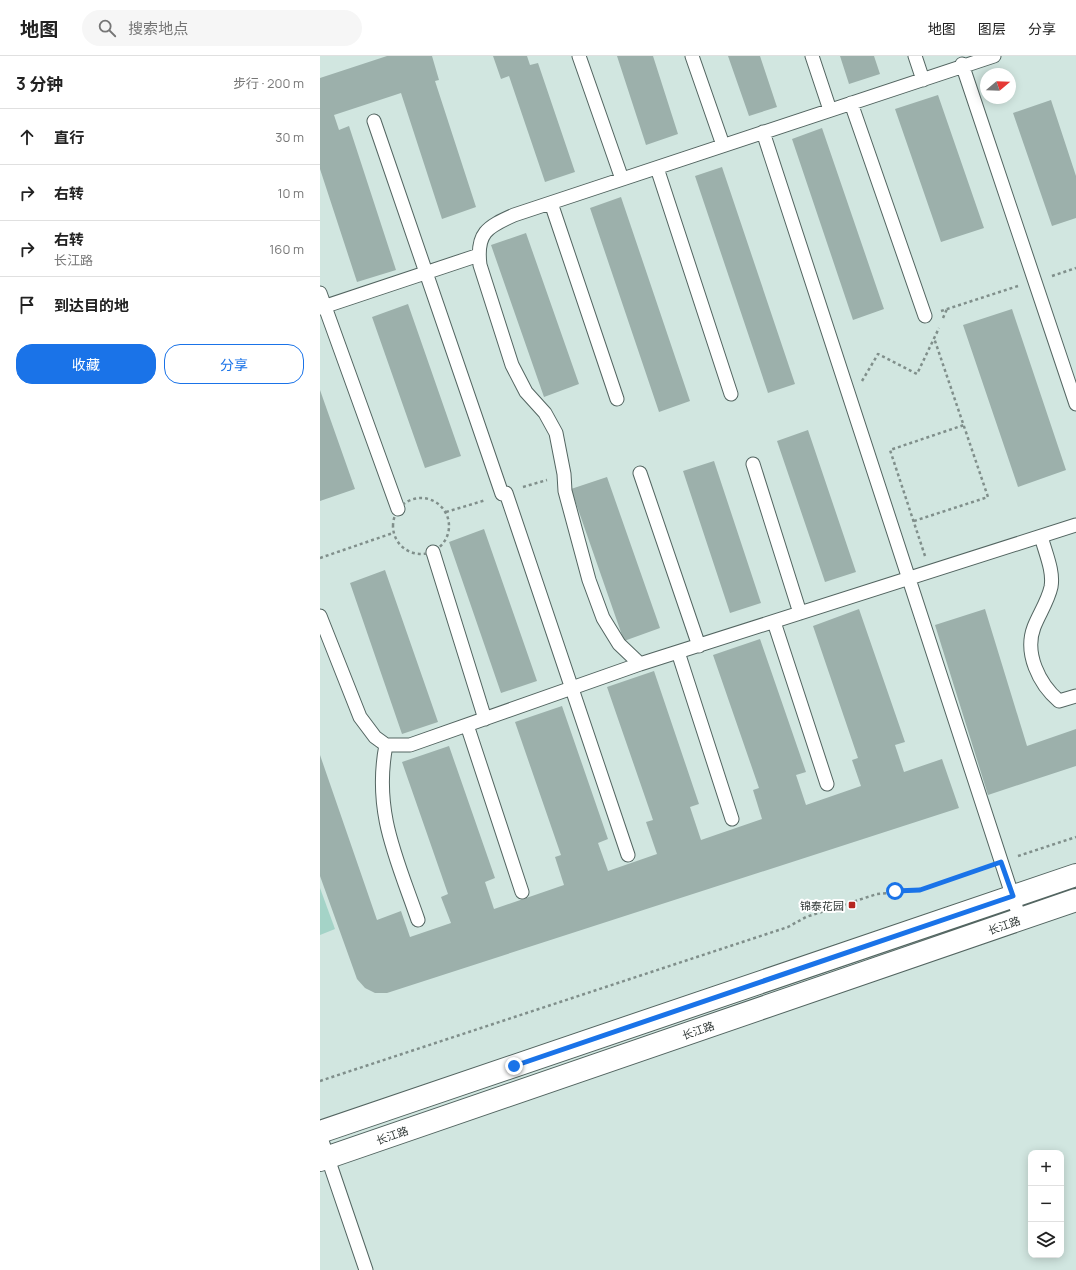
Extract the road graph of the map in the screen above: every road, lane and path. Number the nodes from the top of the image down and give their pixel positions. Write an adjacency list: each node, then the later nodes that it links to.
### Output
1 (579, 56): 14 (lane)
2 (692, 56): 12 (lane)
3 (812, 56): 9 (lane)
4 (915, 56): 7 (lane)
5 (994, 56): 6 (lane)
6 (963, 65): 7 (lane); 19 (lane)
7 (923, 80): 8 (lane)
8 (851, 103): 9 (lane); 23 (lane)
9 (830, 110): 11 (lane)
10 (374, 121): 18 (lane)
11 (763, 132): 12 (lane); 27 (lane)
12 (723, 146): 13 (lane)
13 (656, 168): 14 (lane); 25 (lane)
14 (622, 179): 15 (lane)
15 (551, 202): 16 (lane); 26 (lane)
16 (479, 255): 18 (lane); 46 (lane)
17 (1076, 268): 19 (path)
18 (426, 273): 21 (lane); 47 (lane)
19 (1035, 281): 22 (path); 28 (lane)
20 (320, 293): 21 (lane)
21 (322, 307): 32 (lane)
22 (947, 309): 23 (path); 24 (path)
23 (925, 316)
24 (934, 338): 27 (path); 29 (path)
25 (731, 394)
26 (617, 399)
27 (851, 401): 40 (lane)
28 (1076, 404)
29 (964, 425): 33 (path); 33 (path)
30 (753, 464): 41 (lane)
31 (640, 473): 44 (lane)
32 (398, 509): 35 (path); 37 (path)
33 (914, 521): 39 (path)
34 (1076, 525): 36 (lane)
35 (393, 533): 37 (path); 38 (path)
36 (1041, 536): 39 (lane); 48 (lane)
37 (433, 552): 49 (lane)
38 (320, 558)
39 (931, 571): 40 (lane)
40 (909, 578): 41 (lane); 56 (lane)
41 (800, 613): 43 (lane)
42 (320, 616): 51 (lane)
43 (774, 622): 44 (lane); 52 (lane)
44 (699, 646): 45 (lane)
45 (678, 652): 46 (lane); 53 (lane)
46 (640, 664): 47 (lane)
47 (572, 688): 49 (lane); 55 (lane)
48 (1076, 696)
49 (485, 719): 50 (lane)
50 (467, 725): 51 (lane); 58 (lane)
51 (386, 745): 62 (lane)
52 (827, 784)
53 (732, 819)
54 (1076, 837): 56 (path)
55 (628, 855)
56 (1001, 862): 59 (lane); 63 (path)
57 (1076, 875): 59 (street)
58 (522, 892)
59 (1013, 896): 61 (lane); 64 (street)
60 (1076, 900): 61 (street, 长江路)
61 (1020, 919): 66 (street, 长江路)
62 (418, 920)
63 (320, 1081)
64 (320, 1132)
65 (320, 1135): 66 (lane)
66 (324, 1158): 67 (lane)
67 (366, 1270)

